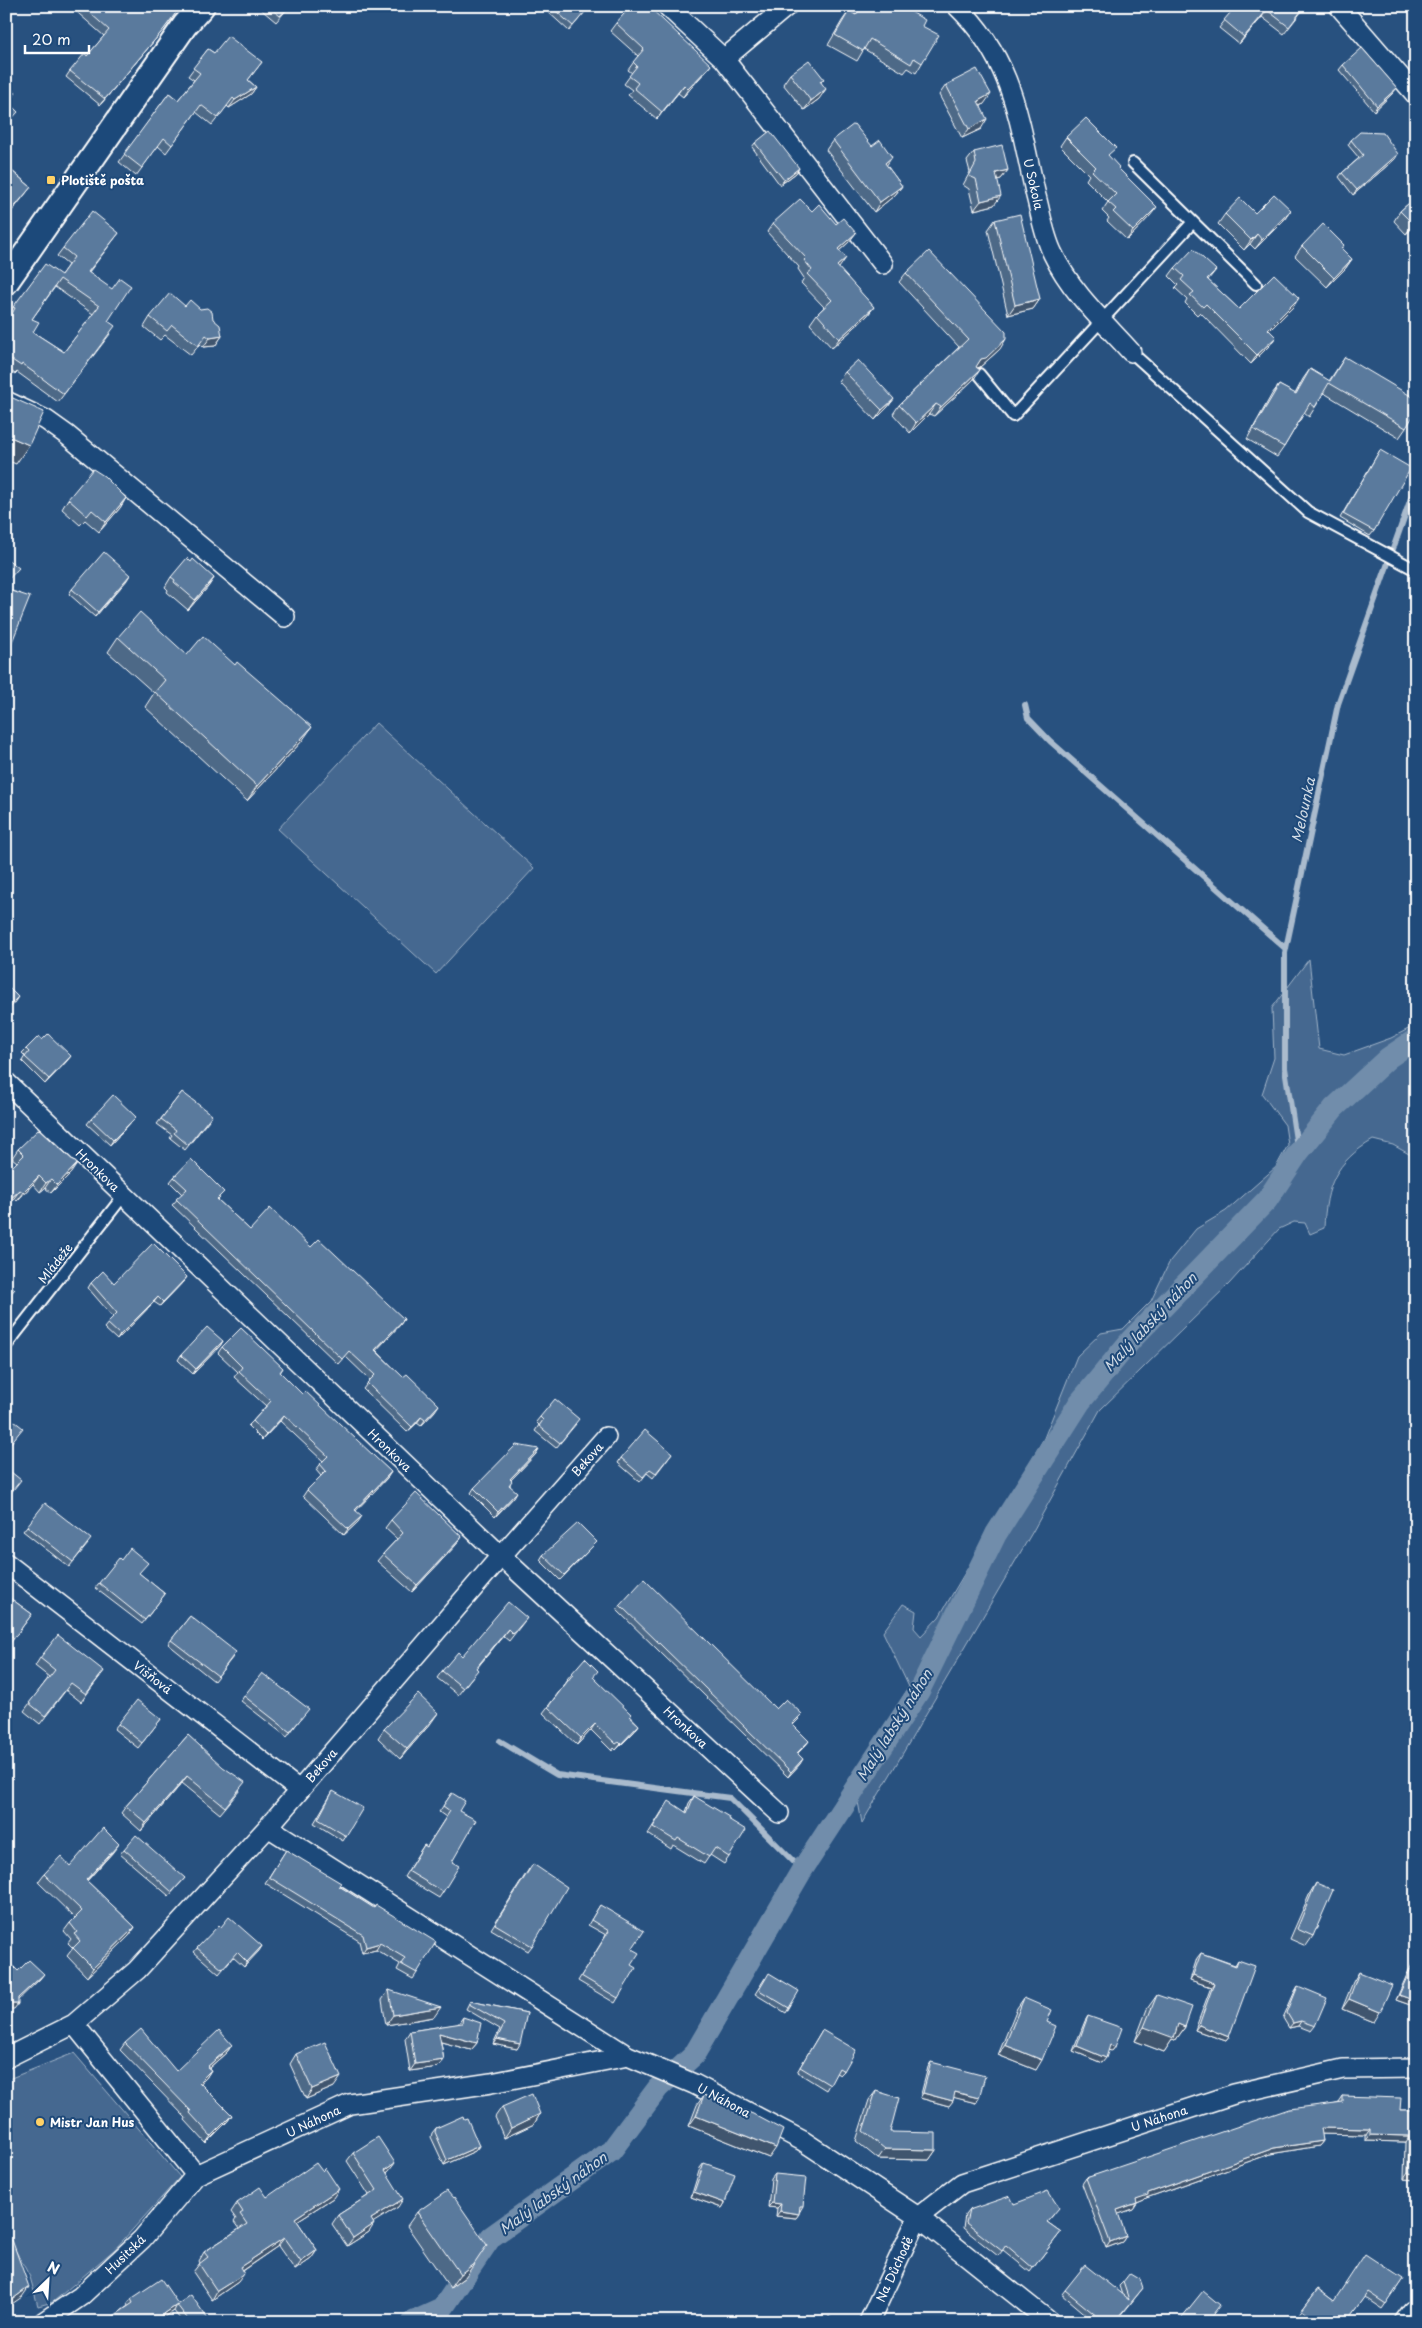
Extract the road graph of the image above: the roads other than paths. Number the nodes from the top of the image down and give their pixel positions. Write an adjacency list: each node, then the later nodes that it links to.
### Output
1 (202, 6): 11 (street)
2 (667, 6): 6 (street)
3 (787, 6): 6 (street)
4 (956, 6): 13 (street, U Sokola)
5 (1339, 6): 7 (street)
6 (724, 59): 10 (street)
7 (1416, 95)
8 (1133, 163): 9 (lane)
9 (1193, 222): 12 (lane); 13 (lane)
10 (883, 264)
11 (6, 282)
12 (1256, 284)
13 (1101, 319): 14 (street, U Sokola); 15 (lane)
14 (1131, 352): 17 (lane)
15 (979, 374)
16 (6, 401): 18 (street)
17 (1416, 570)
18 (285, 617)
19 (6, 1082): 20 (street, Hronkova)
20 (124, 1195): 21 (lane, Mládeže); 23 (street, Hronkova)
21 (6, 1346)
22 (606, 1437): 23 (street, Bekova)
23 (501, 1556): 25 (street, Bekova); 26 (street, Hronkova)
24 (6, 1563): 25 (street, Višňová)
25 (299, 1790): 27 (street, Bekova)
26 (779, 1813)
27 (268, 1827): 28 (street, Bekova); 29 (street, U Náhona)
28 (74, 2024): 30 (street, Bekova); 32 (street)
29 (628, 2056): 32 (street, U Náhona); 33 (street, U Náhona)
30 (6, 2058)
31 (1416, 2068): 33 (street, U Náhona)
32 (196, 2175): 34 (street, Husitská)
33 (918, 2216): 35 (street, Na Důchodě); 36 (street, U Náhona)
34 (43, 2322)
35 (869, 2322)
36 (1050, 2322)

